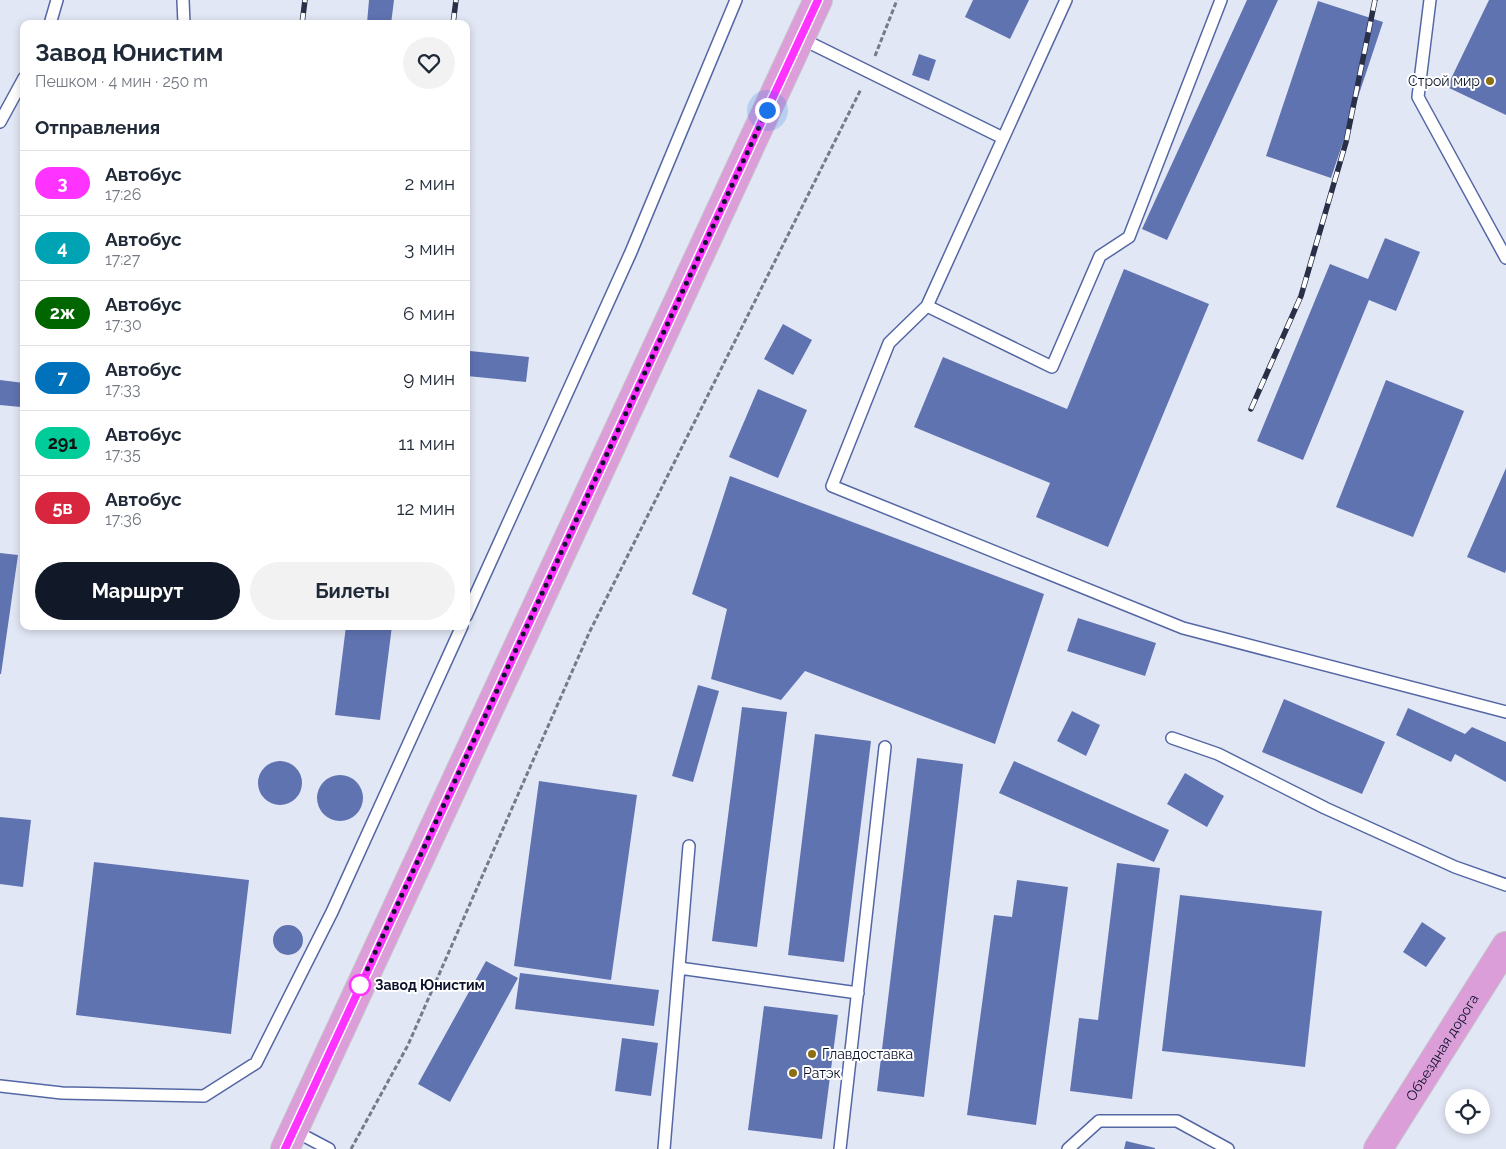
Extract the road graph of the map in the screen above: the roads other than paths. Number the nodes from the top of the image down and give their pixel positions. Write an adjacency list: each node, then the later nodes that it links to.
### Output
1 (57, 0): 8 (lane)
2 (183, 0): 9 (lane)
3 (736, 0): 16 (lane)
4 (818, 0): 10 (main road)
5 (1066, 0): 13 (lane)
6 (1221, 0): 15 (lane)
7 (1430, 0): 14 (lane)
8 (51, 20)
9 (184, 20)
10 (800, 38): 13 (lane); 27 (main road)
11 (20, 85): 12 (lane)
12 (0, 122)
13 (1003, 138): 15 (lane)
14 (1506, 258)
15 (928, 306): 18 (lane)
16 (470, 607)
17 (460, 630): 26 (lane)
18 (1506, 712)
19 (1172, 738): 22 (lane)
20 (885, 746): 25 (lane)
21 (689, 846): 24 (lane)
22 (1506, 885)
23 (1506, 946): 33 (main road, Объездная дорога)
24 (679, 968): 25 (lane); 29 (lane)
25 (858, 993): 30 (lane)
26 (0, 1086)
27 (289, 1140): 28 (lane)
28 (329, 1149)
29 (664, 1149)
30 (840, 1149)
31 (1068, 1149): 32 (lane)
32 (1228, 1149)
33 (1378, 1149)

